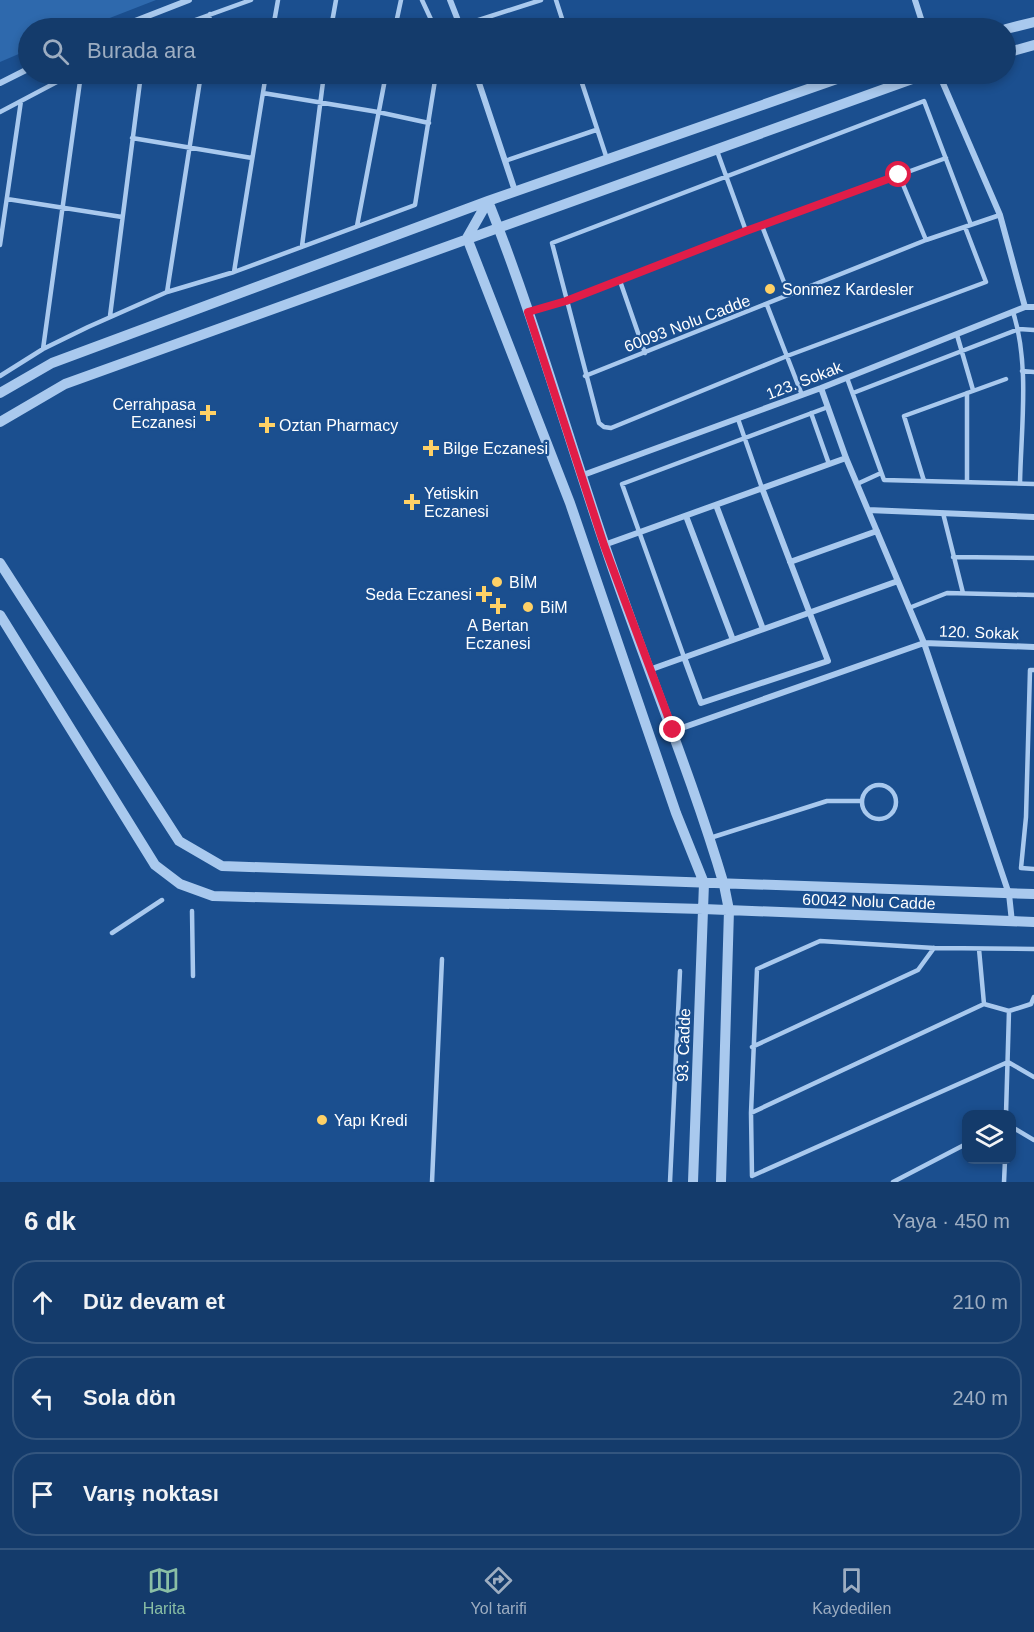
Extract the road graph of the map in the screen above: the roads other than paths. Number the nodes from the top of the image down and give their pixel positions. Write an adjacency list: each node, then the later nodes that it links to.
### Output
1 (189, 0): 12 (street)
2 (250, 0): 11 (lane)
3 (278, 0): 15 (lane)
4 (336, 0): 16 (lane)
5 (401, 0): 17 (lane)
6 (422, 0): 18 (lane)
7 (450, 0): 19 (street)
8 (541, 0): 20 (lane)
9 (556, 0): 21 (lane)
10 (915, 0): 22 (street)
11 (210, 14): 13 (lane); 14 (lane)
12 (143, 18)
13 (199, 18)
14 (209, 18)
15 (275, 18)
16 (333, 18)
17 (397, 18)
18 (430, 18)
19 (457, 18)
20 (487, 18)
21 (562, 18)
22 (921, 18)
23 (1034, 22): 24 (street)
24 (1016, 26)
25 (1034, 45): 26 (street)
26 (1016, 49)
27 (18, 74): 28 (street)
28 (0, 83)
29 (53, 84): 43 (lane)
30 (80, 84): 61 (lane)
31 (140, 84): 49 (lane)
32 (200, 84): 50 (lane)
33 (264, 84): 42 (lane)
34 (322, 84): 44 (lane)
35 (384, 84): 45 (lane)
36 (435, 84): 47 (lane)
37 (479, 84): 55 (street)
38 (582, 84): 48 (lane)
39 (822, 84): 54 (street)
40 (898, 84): 51 (street)
41 (943, 84): 62 (street)
42 (263, 93): 44 (lane); 52 (lane)
43 (21, 101): 46 (lane); 59 (lane)
44 (319, 103): 45 (lane); 72 (lane)
45 (378, 111): 47 (lane); 64 (lane)
46 (0, 112)
47 (429, 123): 64 (lane)
48 (596, 130): 54 (lane); 55 (lane)
49 (132, 138): 50 (lane); 63 (lane)
50 (190, 148): 52 (lane); 75 (lane)
51 (716, 148): 57 (lane); 67 (street)
52 (252, 158): 73 (lane)
53 (946, 158): 56 (lane); 57 (lane); 66 (lane)
54 (607, 159): 58 (street)
55 (505, 161): 58 (street)
56 (899, 175): 65 (lane); 70 (lane)
57 (726, 177): 68 (lane); 77 (lane)
58 (515, 191): 60 (street)
59 (7, 199): 61 (lane); 71 (lane)
60 (488, 201): 67 (street); 69 (street); 99 (street)
61 (63, 208): 63 (lane); 87 (lane)
62 (1000, 215): 66 (lane, 60093 Nolu Cadde); 79 (street)
63 (122, 217): 83 (lane)
64 (357, 226): 72 (lane)
65 (762, 226): 68 (lane); 76 (lane)
66 (968, 226): 70 (lane, 60093 Nolu Cadde); 90 (lane)
67 (499, 228): 69 (street); 81 (street)
68 (746, 231): 74 (lane)
69 (467, 238): 106 (street); 150 (street)
70 (926, 240): 76 (lane, 60093 Nolu Cadde)
71 (0, 245)
72 (302, 246): 73 (lane)
73 (234, 272): 75 (lane)
74 (620, 281): 77 (lane); 89 (lane)
75 (167, 292): 83 (lane)
76 (789, 296): 78 (lane, 60093 Nolu Cadde)
77 (566, 301): 81 (lane); 94 (lane)
78 (767, 305): 89 (lane, 60093 Nolu Cadde); 90 (lane)
79 (1025, 307): 80 (street, 123. Sokak); 82 (street, 123. Sokak)
80 (1034, 308)
81 (528, 312): 111 (street)
82 (1013, 312): 84 (lane); 86 (street, 123. Sokak)
83 (110, 316): 87 (lane)
84 (1019, 329): 85 (lane); 88 (lane); 91 (lane)
85 (1034, 330)
86 (957, 335): 88 (lane); 95 (street, 123. Sokak)
87 (44, 349): 93 (lane)
88 (961, 349): 98 (lane); 100 (lane)
89 (645, 353): 94 (lane, 60093 Nolu Cadde)
90 (787, 356): 94 (lane); 102 (lane)
91 (1022, 371): 92 (lane); 114 (lane)
92 (1034, 372)
93 (0, 376)
94 (585, 376)
95 (847, 378): 97 (street, 123. Sokak); 100 (lane)
96 (1006, 379): 98 (lane)
97 (821, 388): 102 (street, 123. Sokak); 103 (street)
98 (973, 390): 101 (lane)
99 (0, 393)
100 (853, 393): 110 (lane)
101 (967, 393): 112 (lane); 113 (lane)
102 (802, 395): 105 (street, 123. Sokak)
103 (828, 407): 104 (lane); 108 (street)
104 (811, 413): 107 (lane); 109 (lane)
105 (738, 419): 107 (lane); 111 (street, 123. Sokak)
106 (0, 422)
107 (744, 438): 117 (lane); 124 (lane)
108 (846, 458): 109 (street); 115 (street)
109 (829, 464): 117 (street)
110 (881, 473): 112 (lane); 115 (lane)
111 (583, 475): 125 (street)
112 (924, 481): 113 (lane)
113 (967, 482): 114 (lane)
114 (1020, 483): 116 (lane)
115 (857, 484): 119 (street)
116 (1034, 484)
117 (762, 488): 118 (street); 128 (street)
118 (716, 505): 121 (street); 136 (street)
119 (868, 510): 120 (street); 123 (street)
120 (944, 513): 122 (street); 126 (lane)
121 (686, 516): 124 (street); 137 (street)
122 (1034, 517)
123 (877, 531): 128 (street); 130 (street)
124 (639, 533): 125 (street); 140 (lane)
125 (604, 545): 141 (street)
126 (953, 557): 127 (lane); 131 (lane)
127 (1034, 558)
128 (790, 562): 134 (street)
129 (0, 563): 150 (street)
130 (898, 581): 133 (street); 134 (street)
131 (963, 593): 132 (lane); 133 (lane)
132 (1034, 595)
133 (909, 608): 138 (street)
134 (809, 613): 136 (street); 140 (street)
135 (0, 615): 155 (street, 60042 Nolu Cadde)
136 (763, 629): 137 (street)
137 (733, 640): 140 (street)
138 (924, 644): 139 (street, 120. Sokak); 143 (street); 152 (street)
139 (1034, 647)
140 (684, 657): 141 (street)
141 (649, 670): 143 (street)
142 (1034, 670): 144 (lane)
143 (673, 730): 148 (street)
144 (1031, 734): 146 (lane)
145 (862, 801): 145 (lane); 148 (lane)
146 (1026, 817): 147 (lane); 149 (lane)
147 (1034, 817)
148 (710, 838): 151 (street)
149 (1034, 869)
150 (704, 883): 151 (street); 155 (street, 93. Cadde)
151 (724, 885): 152 (street); 156 (street)
152 (1009, 894): 153 (street); 158 (street)
153 (1034, 894)
154 (162, 900): 160 (lane)
155 (703, 909): 156 (street, 60042 Nolu Cadde); 183 (street, 93. Cadde)
156 (729, 910): 158 (street, 60042 Nolu Cadde); 184 (street)
157 (192, 911): 166 (lane)
158 (1012, 921): 159 (street, 60042 Nolu Cadde)
159 (1034, 922)
160 (112, 933)
161 (934, 948): 162 (lane); 171 (lane); 171 (lane)
162 (979, 949): 163 (lane); 168 (lane)
163 (1034, 949)
164 (442, 959): 181 (lane)
165 (680, 970): 182 (lane)
166 (194, 976)
167 (1034, 998): 169 (lane)
168 (984, 1004): 170 (lane); 175 (lane)
169 (1033, 1005): 170 (lane)
170 (1010, 1011): 172 (lane)
171 (752, 1047): 175 (lane)
172 (1008, 1062): 173 (lane); 174 (lane); 180 (lane)
173 (1034, 1077)
174 (1006, 1110)
175 (751, 1113): 180 (lane)
176 (1016, 1129): 177 (lane)
177 (1034, 1140)
178 (962, 1146): 185 (lane)
179 (1005, 1164): 186 (lane)
180 (752, 1179)
181 (432, 1182)
182 (670, 1182)
183 (693, 1182)
184 (721, 1182)
185 (892, 1182)
186 (1004, 1182)

